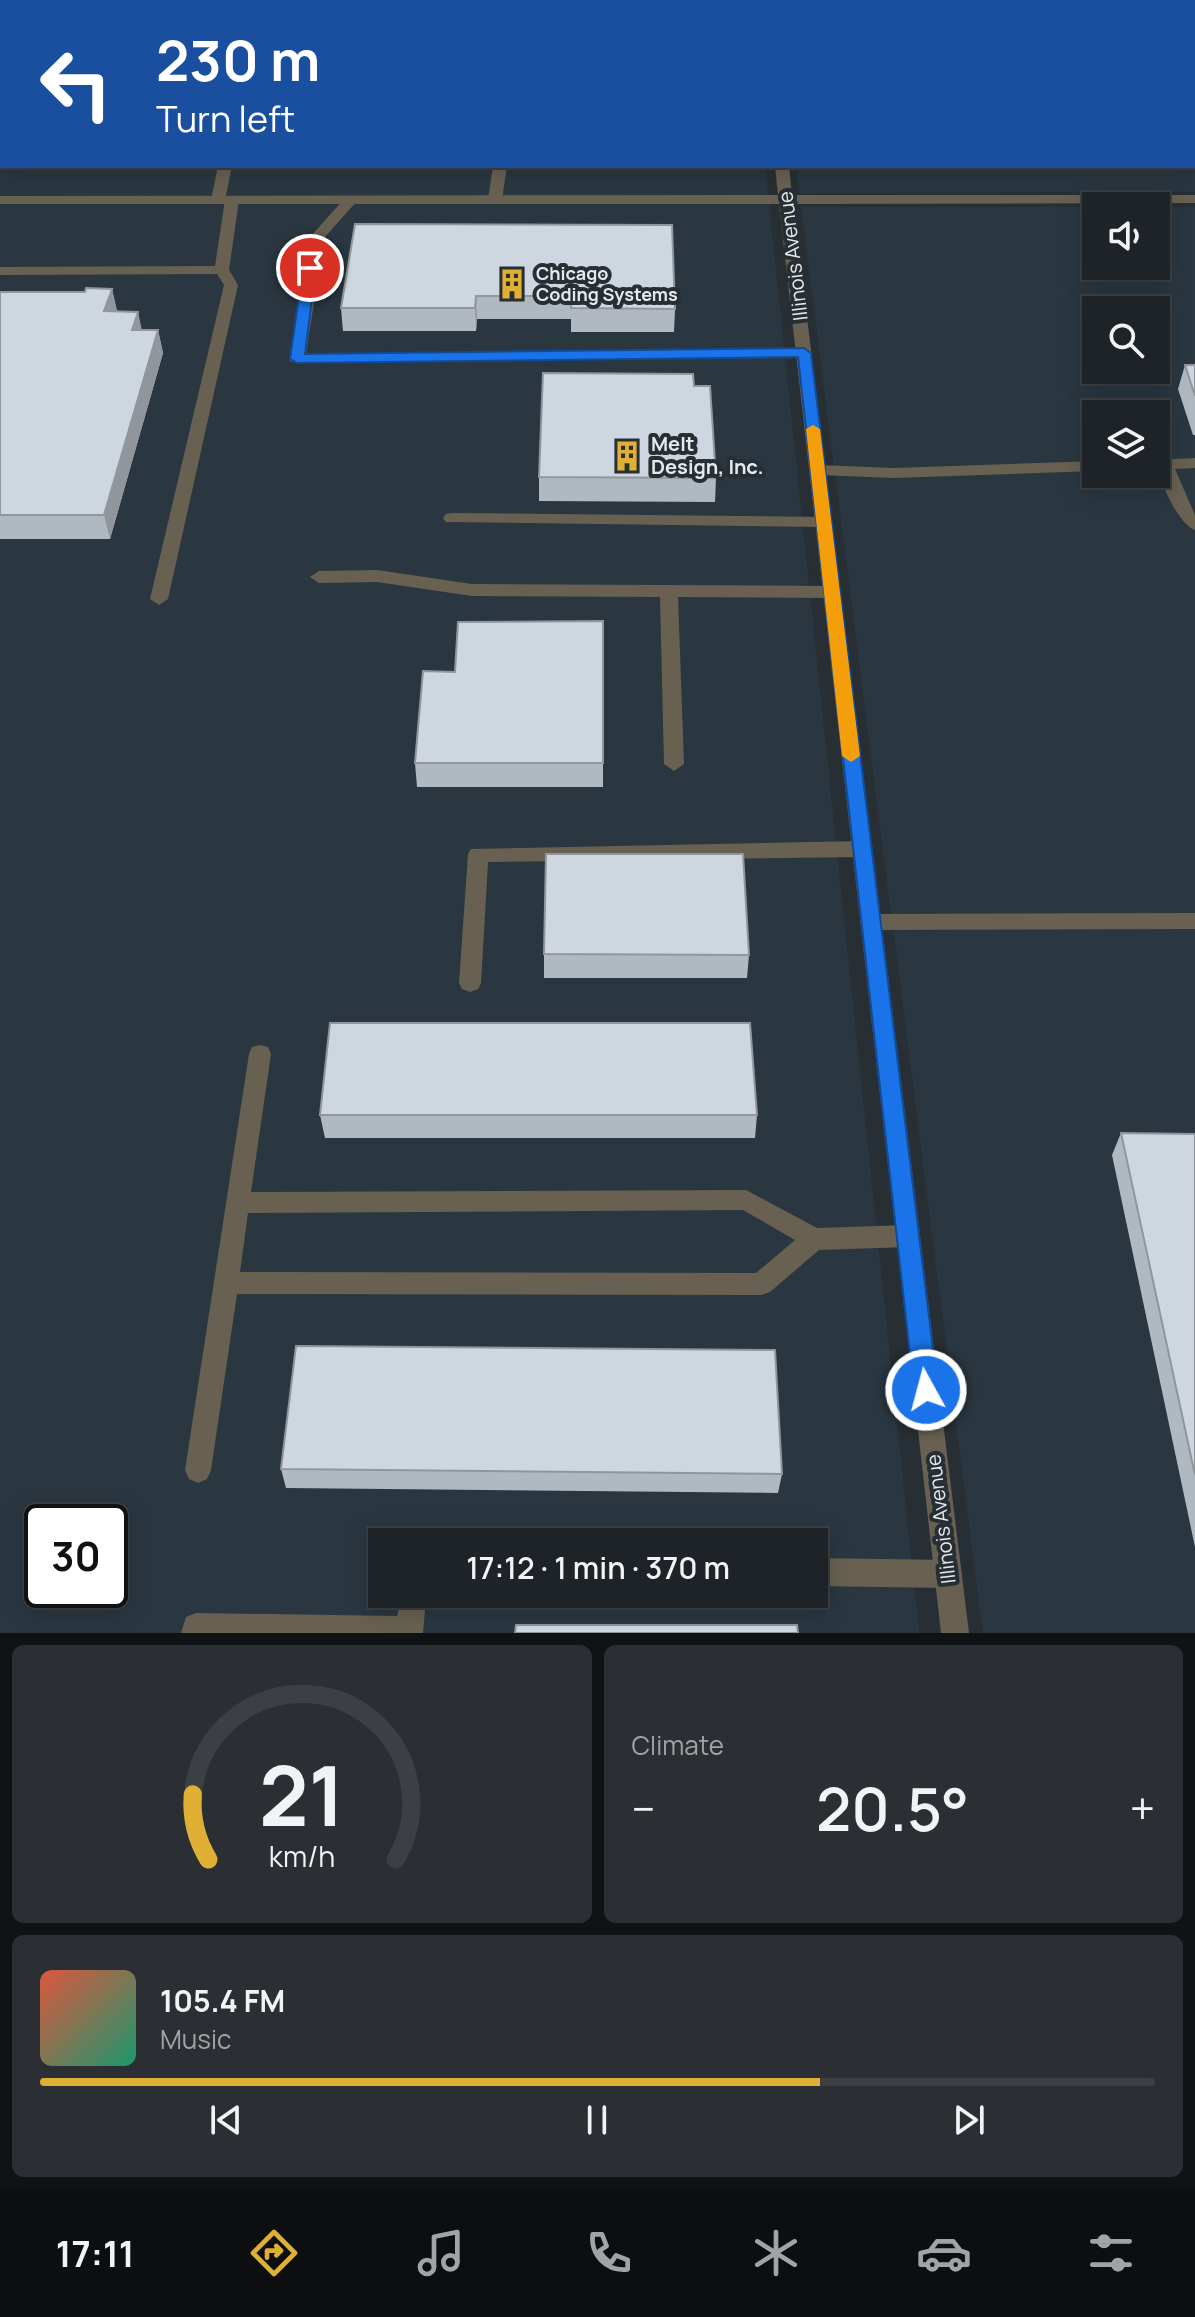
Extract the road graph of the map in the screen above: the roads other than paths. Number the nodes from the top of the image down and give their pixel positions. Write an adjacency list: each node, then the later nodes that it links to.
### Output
1 (225, 168): 6 (street)
2 (500, 168): 8 (street)
3 (782, 168): 9 (street, Illinois Avenue)
4 (1195, 199): 9 (street)
5 (0, 200): 6 (street)
6 (225, 200): 7 (street); 10 (street)
7 (351, 200): 8 (street); 12 (street)
8 (495, 200): 9 (street)
9 (786, 200): 12 (street, Illinois Avenue)
10 (222, 270): 11 (street); 24 (street)
11 (0, 271)
12 (804, 353): 16 (street, Illinois Avenue)
13 (1195, 463): 14 (street)
14 (1170, 464)
15 (1082, 466): 16 (street)
16 (818, 470): 19 (street, Illinois Avenue)
17 (1170, 484): 20 (street)
18 (452, 518): 19 (street)
19 (824, 522): 23 (street, Illinois Avenue)
20 (1195, 525)
21 (319, 577): 22 (street)
22 (669, 591): 23 (street); 25 (street)
23 (832, 592): 26 (street, Illinois Avenue)
24 (159, 599)
25 (674, 764)
26 (862, 849): 28 (street, Illinois Avenue); 29 (street)
27 (1195, 921): 28 (street)
28 (871, 922): 32 (street, Illinois Avenue)
29 (470, 983)
30 (260, 1054): 31 (street)
31 (238, 1203): 33 (street); 34 (street)
32 (908, 1236): 33 (street); 37 (street, Illinois Avenue)
33 (814, 1239): 34 (street)
34 (226, 1283): 35 (street)
35 (198, 1470)
36 (828, 1572): 37 (street)
37 (948, 1574): 41 (street, Illinois Avenue)
38 (412, 1608): 39 (street)
39 (410, 1632): 40 (street)
40 (195, 1633)
41 (955, 1633)

